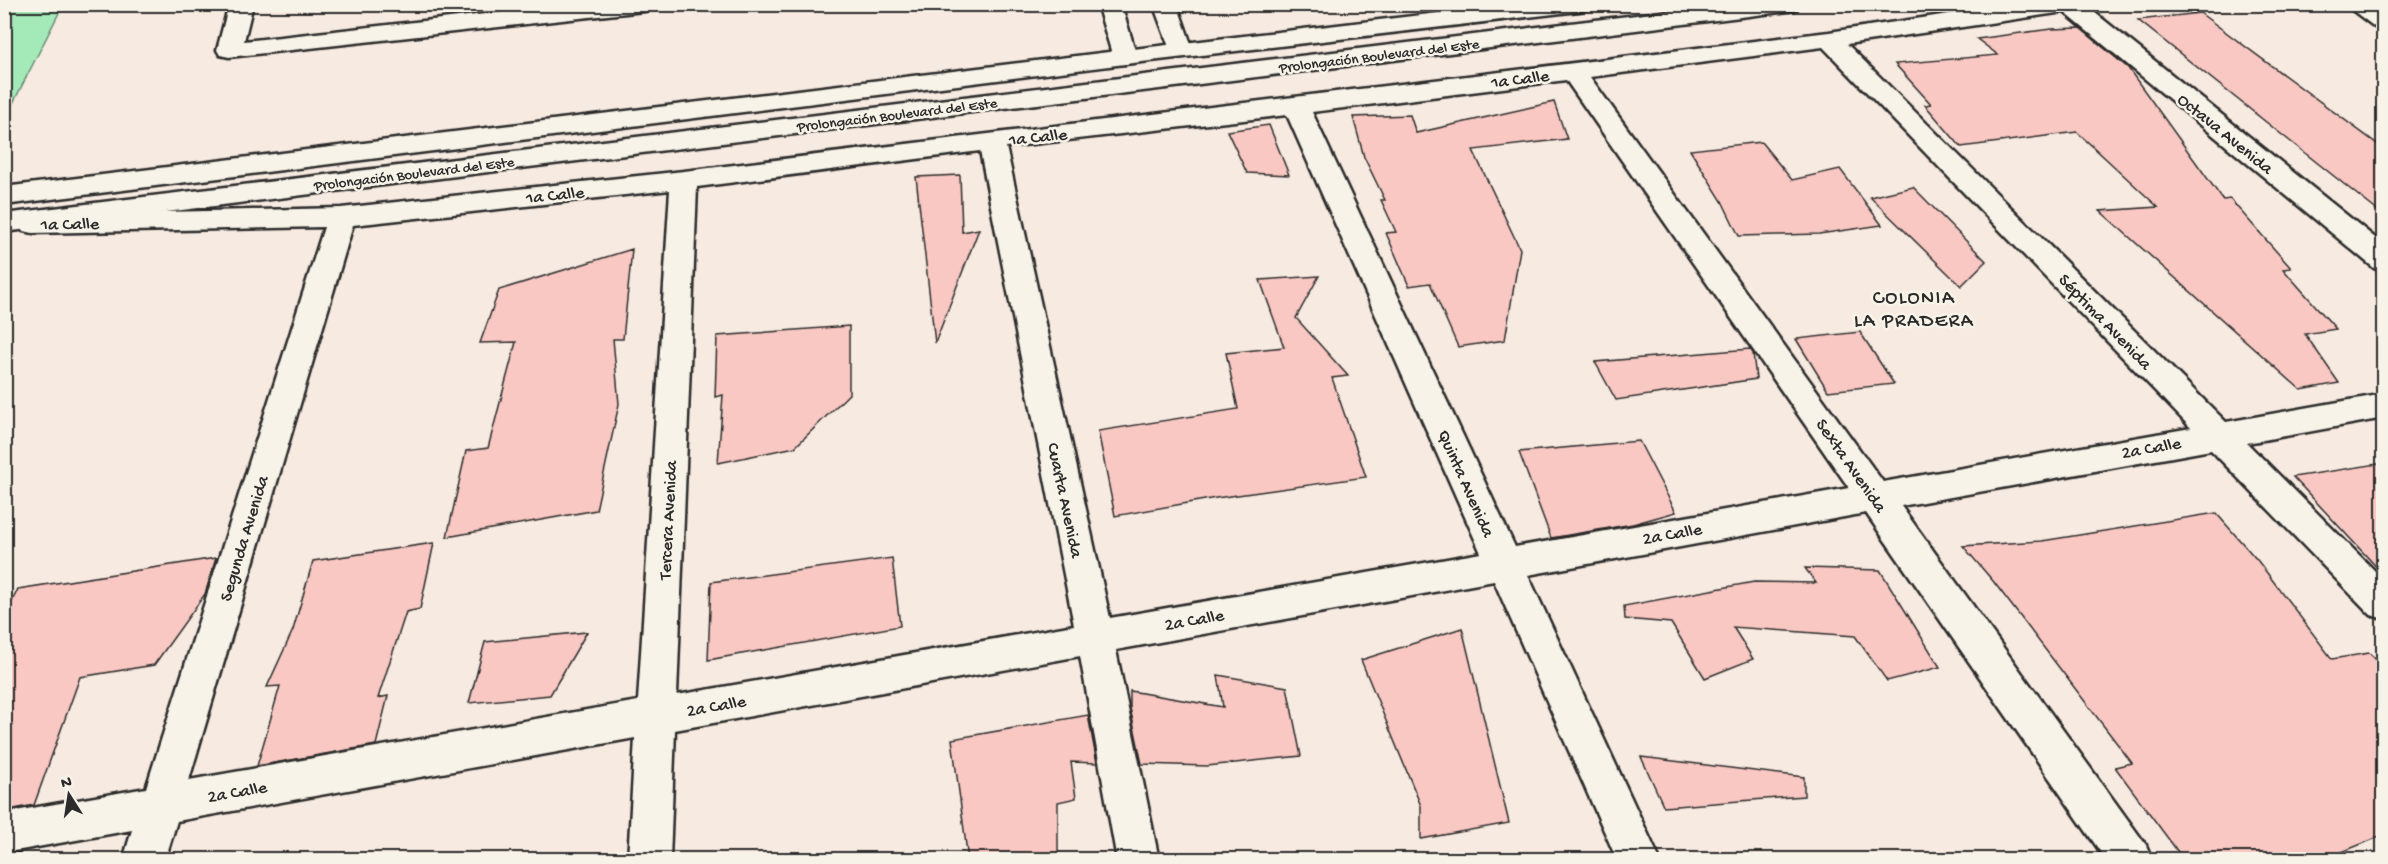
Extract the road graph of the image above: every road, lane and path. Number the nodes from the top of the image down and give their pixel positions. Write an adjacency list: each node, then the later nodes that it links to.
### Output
1 (241, 4): 2 (street)
2 (644, 4)
3 (1109, 4): 12 (street)
4 (1165, 4): 11 (street)
5 (1579, 4): 11 (street)
6 (1789, 4): 19 (street, Prolongación Boulevard del Este)
7 (2068, 4): 10 (street, 1a Calle); 20 (street, Octava Avenida)
8 (2355, 4): 9 (street)
9 (2384, 23)
10 (1829, 39): 13 (street, 1a Calle); 22 (street, Séptima Avenida)
11 (1182, 50): 12 (street)
12 (1125, 57): 17 (street)
13 (1573, 71): 14 (street, 1a Calle); 23 (street, Sexta Avenida)
14 (1296, 106): 15 (street, 1a Calle); 24 (street, Quinta Avenida)
15 (991, 141): 16 (street, 1a Calle); 26 (street, Cuarta Avenida)
16 (684, 180): 18 (street, 1a Calle); 27 (street, Tercera Avenida)
17 (6, 197)
18 (341, 216): 19 (street, 1a Calle); 28 (street, Segunda Avenida)
19 (4, 224)
20 (2384, 261)
21 (2384, 406): 22 (street, 2a Calle)
22 (2218, 435): 23 (street, 2a Calle); 25 (street, Séptima Avenida)
23 (1874, 497): 24 (street, 2a Calle); 34 (street, Sexta Avenida)
24 (1504, 563): 26 (street, 2a Calle); 33 (street, Quinta Avenida)
25 (2384, 604)
26 (1095, 637): 27 (street, 2a Calle); 32 (street, Cuarta Avenida)
27 (657, 715): 28 (street, 2a Calle); 31 (street, Tercera Avenida)
28 (161, 805): 29 (street, 2a Calle); 30 (street, Segunda Avenida)
29 (4, 833)
30 (144, 860)
31 (649, 860)
32 (1138, 860)
33 (1639, 860)
34 (2131, 860)

